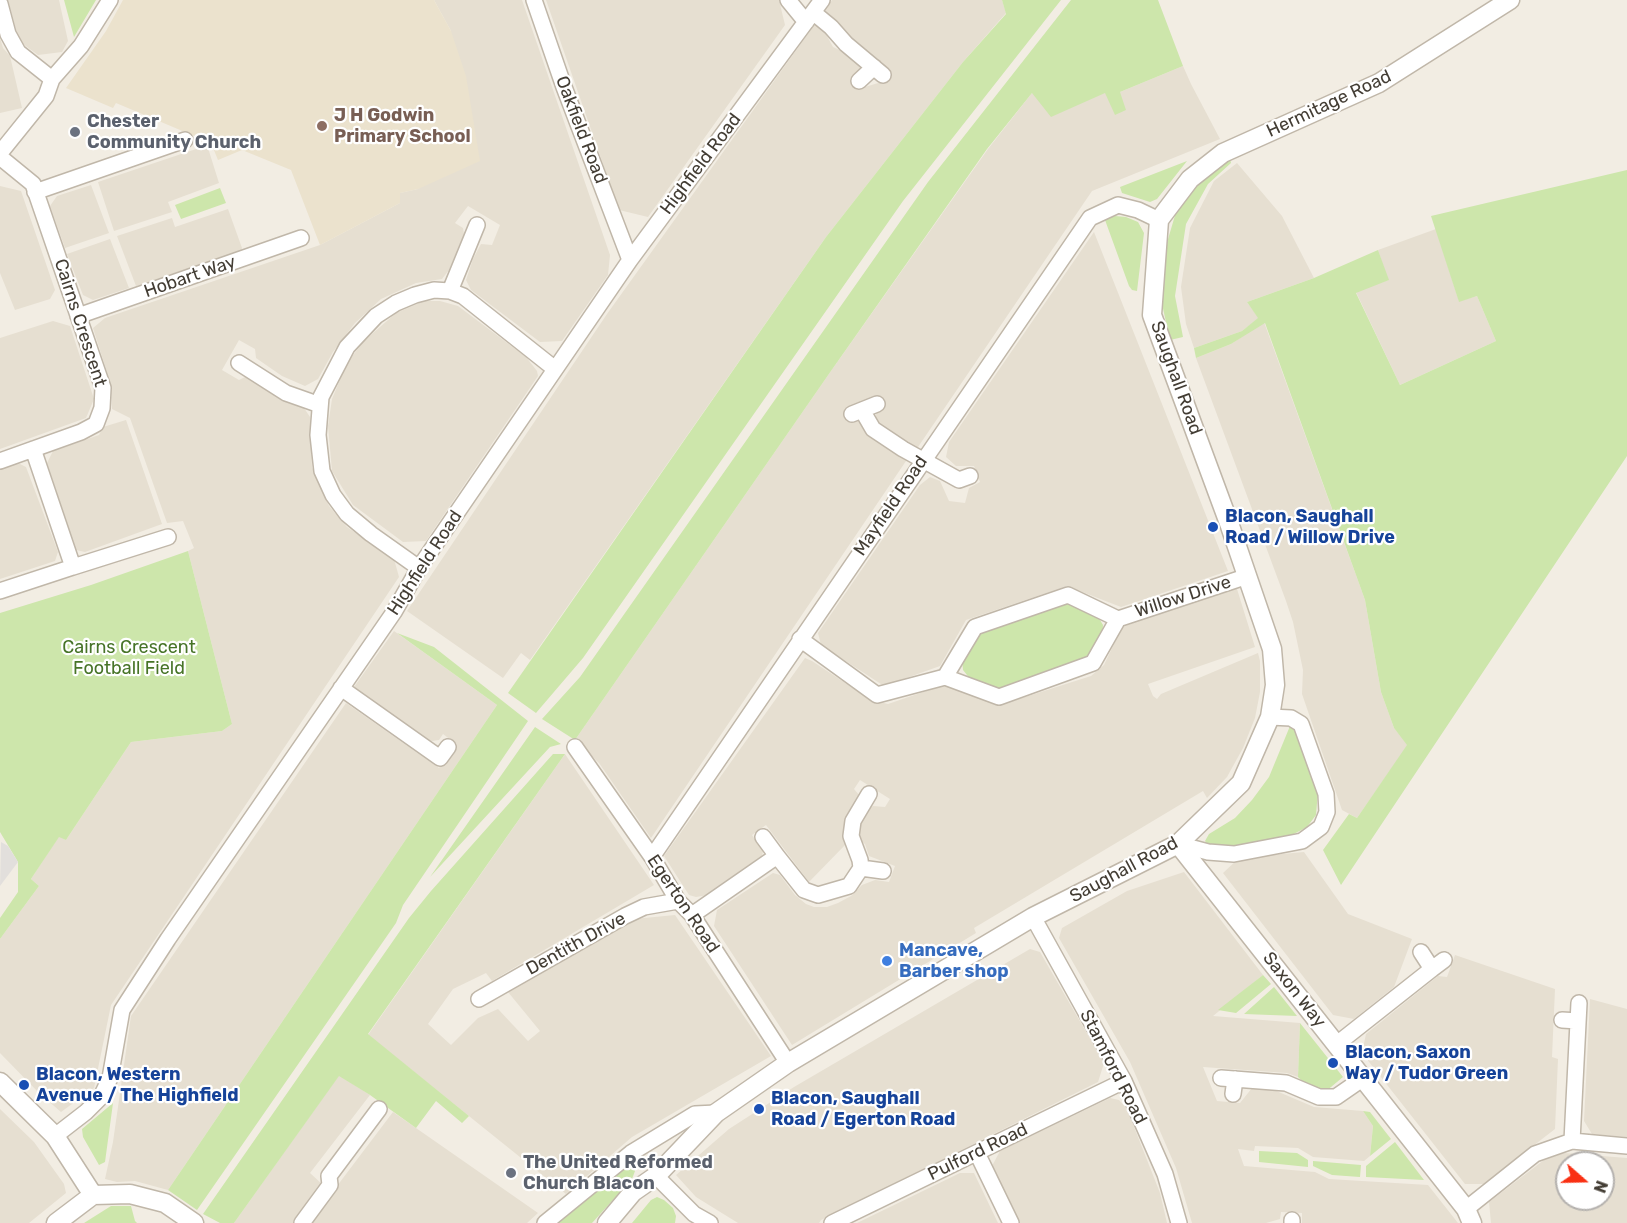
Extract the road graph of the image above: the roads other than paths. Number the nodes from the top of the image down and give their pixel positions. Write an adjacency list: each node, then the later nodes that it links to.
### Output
1 (110, 0): 7 (street)
2 (534, 0): 15 (street, Oakfield Road)
3 (788, 0): 6 (street)
4 (1510, 0): 12 (street, Hermitage Road)
5 (0, 4): 7 (street)
6 (814, 12): 8 (street); 15 (street, Highfield Road)
7 (52, 79): 10 (street)
8 (859, 81)
9 (185, 140): 11 (street)
10 (0, 155): 11 (street, Cairns Crescent)
11 (35, 192): 17 (street, Cairns Crescent)
12 (1159, 220): 23 (street, Mayfield Road); 29 (street, Saughall Road)
13 (478, 226): 16 (street)
14 (301, 238): 17 (street, Hobart Way)
15 (630, 260): 19 (street, Highfield Road)
16 (450, 291): 19 (street); 20 (street)
17 (78, 316): 22 (street, Cairns Crescent)
18 (240, 361): 20 (street)
19 (555, 369): 28 (street, Highfield Road)
20 (320, 405): 28 (street)
21 (864, 409): 23 (street)
22 (33, 449): 24 (street, Cairns Crescent); 27 (street)
23 (924, 459): 25 (street); 32 (street, Mayfield Road)
24 (0, 460)
25 (962, 483)
26 (168, 537): 27 (street)
27 (73, 567): 30 (street)
28 (419, 568): 34 (street, Highfield Road)
29 (1248, 576): 31 (street, Willow Drive); 35 (street, Saughall Road)
30 (0, 591)
31 (1118, 619): 33 (street, Willow Drive); 33 (street, Willow Drive)
32 (800, 639): 33 (street); 42 (street, Mayfield Road)
33 (945, 676)
34 (341, 688): 36 (street); 61 (street, Highfield Road)
35 (1270, 717): 40 (street, Saughall Road); 40 (street)
36 (448, 747)
37 (574, 747): 42 (street, Egerton Road)
38 (870, 795): 43 (street)
39 (763, 837): 41 (street)
40 (1178, 844): 47 (street, Saughall Road); 53 (street, Saxon Way)
41 (777, 856): 43 (street); 46 (street)
42 (652, 857): 45 (street, Egerton Road)
43 (861, 868): 44 (street)
44 (883, 871)
45 (678, 901): 46 (street, Egerton Road); 49 (street, Dentith Drive)
46 (692, 915): 54 (street, Egerton Road)
47 (1033, 917): 54 (street, Saughall Road); 56 (street, Stamford Road)
48 (1421, 952): 53 (street)
49 (479, 999)
50 (1579, 1003): 52 (street)
51 (1562, 1020): 52 (street)
52 (1578, 1021): 62 (street)
53 (1337, 1044): 55 (street, Saxon Way)
54 (788, 1063): 60 (street, Saughall Road)
55 (1362, 1080): 58 (street); 67 (street, Saxon Way)
56 (1124, 1081): 64 (street, Pulford Road); 77 (street, Stamford Road)
57 (0, 1082): 61 (street)
58 (1230, 1084)
59 (378, 1109): 71 (street)
60 (716, 1113): 65 (street, Saughall Road); 72 (street)
61 (55, 1136): 66 (street)
62 (1572, 1141): 63 (street); 67 (street)
63 (1627, 1146)
64 (978, 1153): 75 (street, Pulford Road); 76 (street)
65 (656, 1176): 68 (street); 73 (street, Saughall Road)
66 (93, 1195): 69 (street); 70 (street)
67 (1469, 1216)
68 (689, 1218): 74 (street)
69 (56, 1223)
70 (194, 1223)
71 (302, 1223)
72 (545, 1223)
73 (607, 1223)
74 (710, 1223)
75 (832, 1223)
76 (1011, 1223)
77 (1179, 1223)

